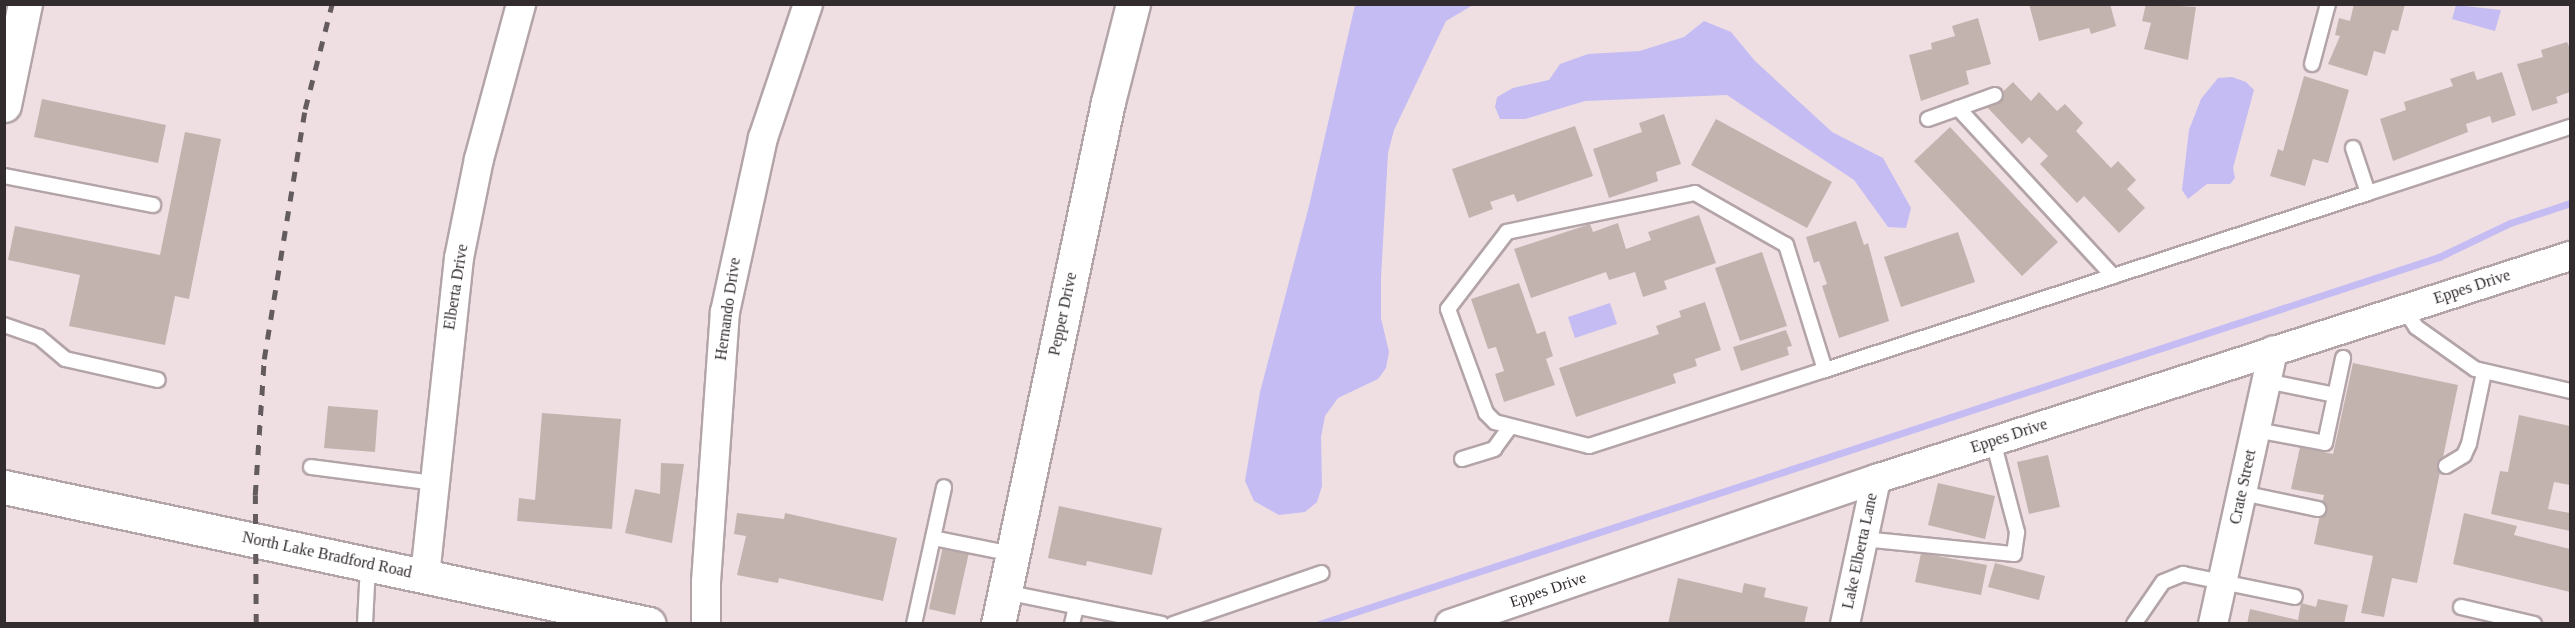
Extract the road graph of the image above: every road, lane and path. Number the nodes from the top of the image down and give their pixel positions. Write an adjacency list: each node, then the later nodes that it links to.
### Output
1 (25, 4): 6 (street)
2 (521, 4): 36 (street, Elberta Drive)
3 (808, 4): 54 (street, Hernando Drive)
4 (1133, 4): 43 (street, Pepper Drive)
5 (2328, 4): 7 (lane)
6 (9, 61): 9 (street)
7 (2312, 64)
8 (1995, 95): 10 (lane)
9 (4, 105)
10 (1958, 108): 11 (lane); 18 (lane)
11 (1928, 119)
12 (2571, 127): 15 (lane)
13 (2353, 148): 15 (lane)
14 (4, 176): 16 (lane)
15 (2368, 193): 18 (lane)
16 (153, 205)
17 (2571, 256): 19 (street, Eppes Drive)
18 (2113, 276): 23 (lane)
19 (2404, 309): 21 (street, Eppes Drive); 24 (lane)
20 (4, 325): 25 (lane)
21 (2273, 350): 26 (street, Crate Street); 31 (street, Eppes Drive)
22 (2343, 358): 28 (lane)
23 (1825, 370): 29 (lane); 29 (lane)
24 (2484, 372): 27 (lane); 33 (lane)
25 (158, 380)
26 (2266, 381): 28 (lane); 30 (street, Crate Street)
27 (2571, 391)
28 (2335, 394): 30 (lane)
29 (1510, 427): 32 (lane)
30 (2256, 430): 39 (street, Crate Street)
31 (1993, 441): 35 (street, Eppes Drive); 42 (lane)
32 (1462, 459)
33 (2446, 466)
34 (311, 467): 36 (lane)
35 (1876, 478): 42 (street, Lake Elberta Lane); 59 (street, Eppes Drive)
36 (434, 483): 46 (street, Elberta Drive)
37 (4, 486): 44 (street, North Lake Bradford Road)
38 (944, 487): 41 (lane)
39 (2242, 493): 40 (lane); 47 (street, Crate Street)
40 (2318, 509)
41 (933, 538): 43 (lane); 55 (lane)
42 (1863, 539): 60 (street, Lake Elberta Lane)
43 (1012, 554): 51 (street, Pepper Drive)
44 (368, 564): 46 (street, North Lake Bradford Road); 52 (lane)
45 (1322, 573): 58 (lane)
46 (425, 576): 53 (street, North Lake Bradford Road)
47 (2222, 582): 48 (lane); 61 (lane); 62 (street, Crate Street)
48 (2295, 597)
49 (1076, 606): 51 (lane); 56 (lane); 57 (lane)
50 (2461, 607): 63 (lane)
51 (1001, 608)
52 (365, 624)
53 (649, 624)
54 (706, 624)
55 (914, 624)
56 (1072, 624)
57 (1162, 624)
58 (1173, 624)
59 (1450, 624)
60 (1845, 624)
61 (2134, 624)
62 (2213, 624)
63 (2535, 624)

